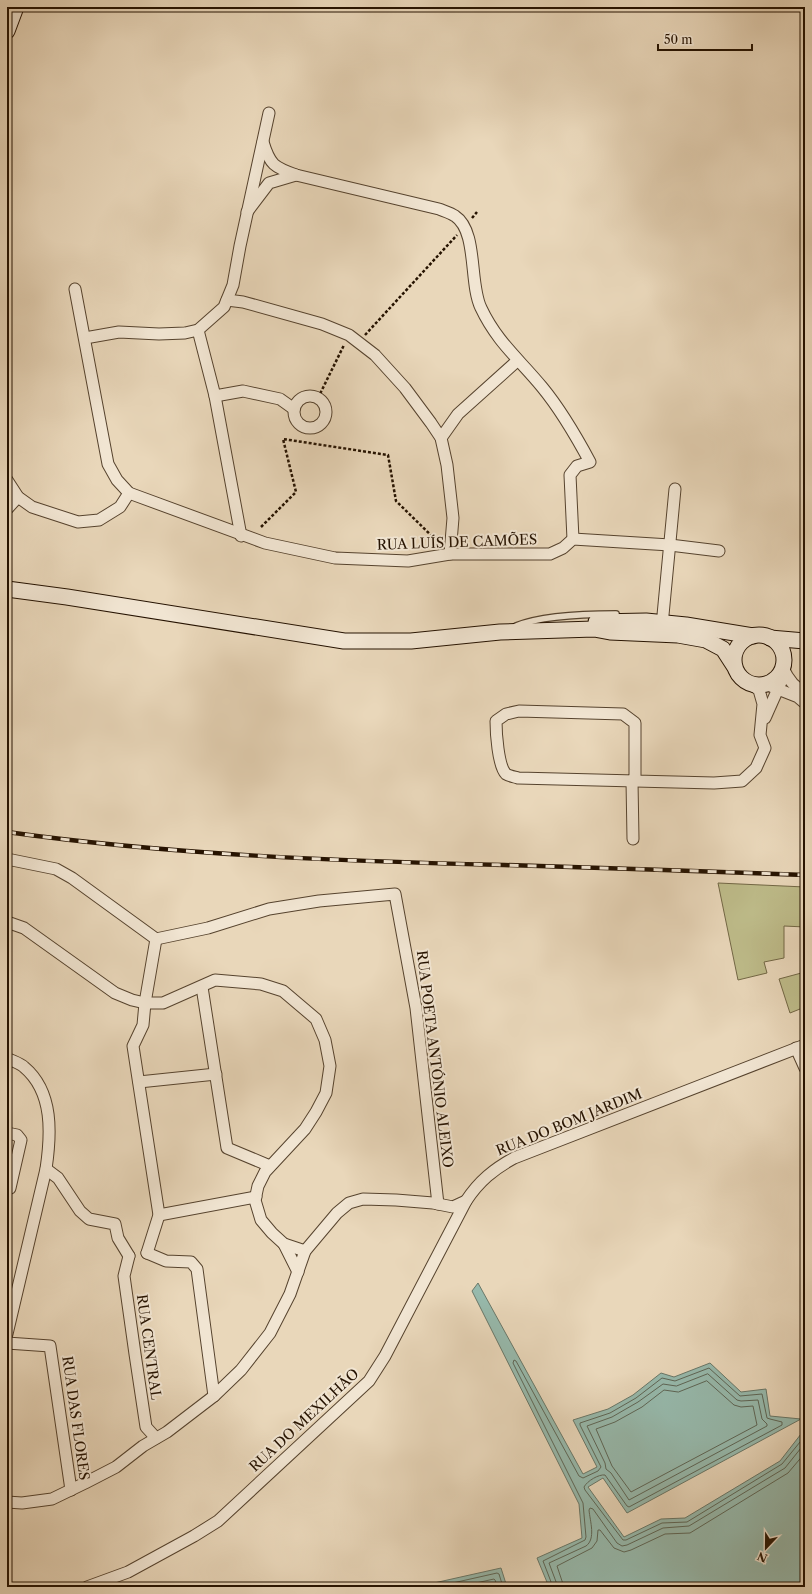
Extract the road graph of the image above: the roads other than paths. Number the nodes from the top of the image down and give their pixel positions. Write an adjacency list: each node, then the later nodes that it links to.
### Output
1 (16, 7): 2 (main road)
2 (7, 31)
3 (269, 113): 4 (street)
4 (263, 140): 5 (street); 6 (street)
5 (296, 175): 6 (street); 11 (street)
6 (247, 212): 8 (street)
7 (75, 289): 10 (street)
8 (227, 300): 9 (street); 14 (street)
9 (198, 330): 10 (street); 12 (street)
10 (85, 338): 17 (street)
11 (518, 361): 14 (street); 21 (street)
12 (216, 396): 13 (street); 20 (street)
13 (294, 409): 13 (street)
14 (440, 438): 24 (street)
15 (7, 480): 18 (street)
16 (674, 489): 22 (street)
17 (129, 494): 18 (street); 20 (street, RUA LUÍS DE CAMÕES)
18 (18, 496): 19 (street)
19 (7, 509)
20 (241, 536): 24 (street, RUA LUÍS DE CAMÕES)
21 (572, 539): 22 (street); 24 (street, RUA LUÍS DE CAMÕES)
22 (670, 545): 23 (street); 31 (street)
23 (719, 551)
24 (450, 554)
25 (7, 589): 27 (main road)
26 (7, 597): 27 (main road)
27 (67, 597): 33 (main road)
28 (625, 614): 33 (lane)
29 (632, 615): 30 (lane)
30 (648, 615)
31 (659, 615): 32 (lane)
32 (686, 624): 33 (main road); 34 (main road)
33 (500, 632): 38 (main road)
34 (753, 636): 35 (main road); 38 (main road)
35 (770, 638): 36 (main road); 39 (main road)
36 (805, 641)
37 (805, 649): 39 (main road)
38 (734, 666): 40 (main road)
39 (784, 668): 41 (main road); 42 (street)
40 (748, 682): 41 (main road); 44 (street)
41 (771, 687): 43 (street); 44 (street)
42 (803, 693)
43 (805, 703)
44 (764, 748): 45 (street)
45 (633, 781): 45 (street); 46 (street)
46 (633, 839)
47 (7, 859): 49 (street)
48 (7, 922): 51 (street)
49 (156, 939): 51 (street); 63 (street, RUA POETA ANTÓNIO ALEIXO)
50 (202, 987): 51 (street); 55 (street); 58 (street)
51 (145, 1003): 56 (street)
52 (801, 1047): 54 (street); 62 (street, RUA DO BOM JARDIM)
53 (7, 1058): 59 (street)
54 (805, 1068)
55 (216, 1074): 56 (street); 58 (street)
56 (139, 1082): 64 (street)
57 (7, 1132): 60 (street)
58 (270, 1166): 61 (street)
59 (46, 1169): 68 (street); 70 (street)
60 (7, 1188)
61 (256, 1197): 64 (street); 65 (street)
62 (466, 1201): 63 (street); 78 (street, RUA DO MEXILHÃO)
63 (438, 1204): 66 (street)
64 (159, 1215): 67 (street)
65 (284, 1244): 66 (street); 69 (street)
66 (305, 1251): 69 (street)
67 (147, 1253): 68 (street); 72 (street)
68 (129, 1256): 73 (street, RUA CENTRAL)
69 (298, 1272): 72 (street)
70 (7, 1334)
71 (7, 1343): 76 (street, RUA DAS FLORES)
72 (214, 1396): 74 (street)
73 (146, 1427): 74 (street); 75 (street, RUA CENTRAL)
74 (156, 1438): 75 (street)
75 (144, 1446): 76 (street)
76 (71, 1490): 77 (street)
77 (7, 1502)
78 (87, 1587)

